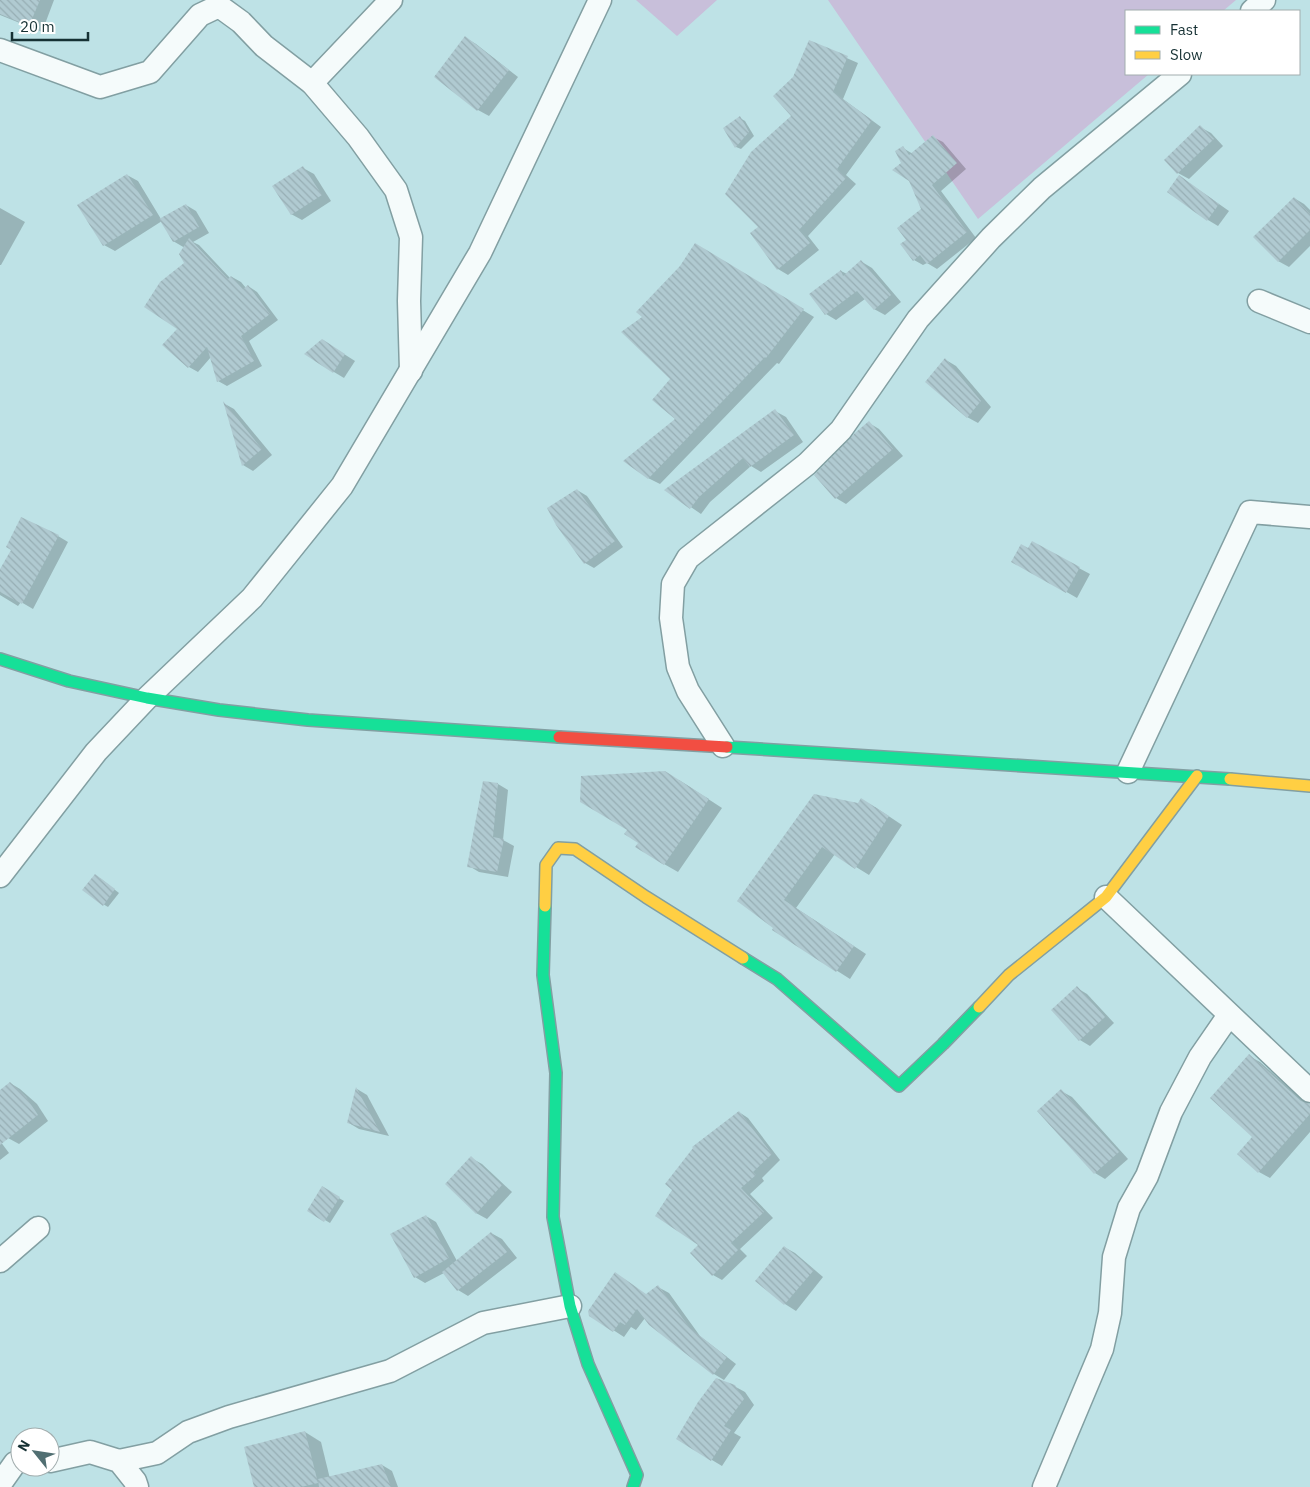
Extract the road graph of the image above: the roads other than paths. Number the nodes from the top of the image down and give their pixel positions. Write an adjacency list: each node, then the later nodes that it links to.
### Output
1 (391, 0): 8 (street)
2 (600, 0): 11 (street)
3 (1264, 0): 5 (street)
4 (217, 3): 6 (street); 8 (street)
5 (1253, 10)
6 (0, 50)
7 (1179, 75): 15 (street)
8 (312, 83): 11 (street)
9 (1259, 301): 10 (street)
10 (1310, 322)
11 (411, 371): 14 (street)
12 (1310, 518): 16 (street)
13 (0, 659): 14 (street)
14 (146, 698): 15 (street); 19 (street)
15 (723, 746): 16 (street)
16 (1128, 772): 17 (street)
17 (1197, 776): 18 (street); 20 (street)
18 (1310, 786)
19 (0, 876)
20 (1106, 897): 21 (street); 25 (street)
21 (1229, 1015): 22 (street); 32 (street)
22 (1310, 1091)
23 (38, 1228): 24 (street)
24 (0, 1261)
25 (570, 1306): 27 (street); 31 (street)
26 (60, 1459): 27 (street)
27 (119, 1461): 30 (street)
28 (10, 1466): 29 (street)
29 (0, 1481)
30 (138, 1487)
31 (633, 1487)
32 (1044, 1487)

